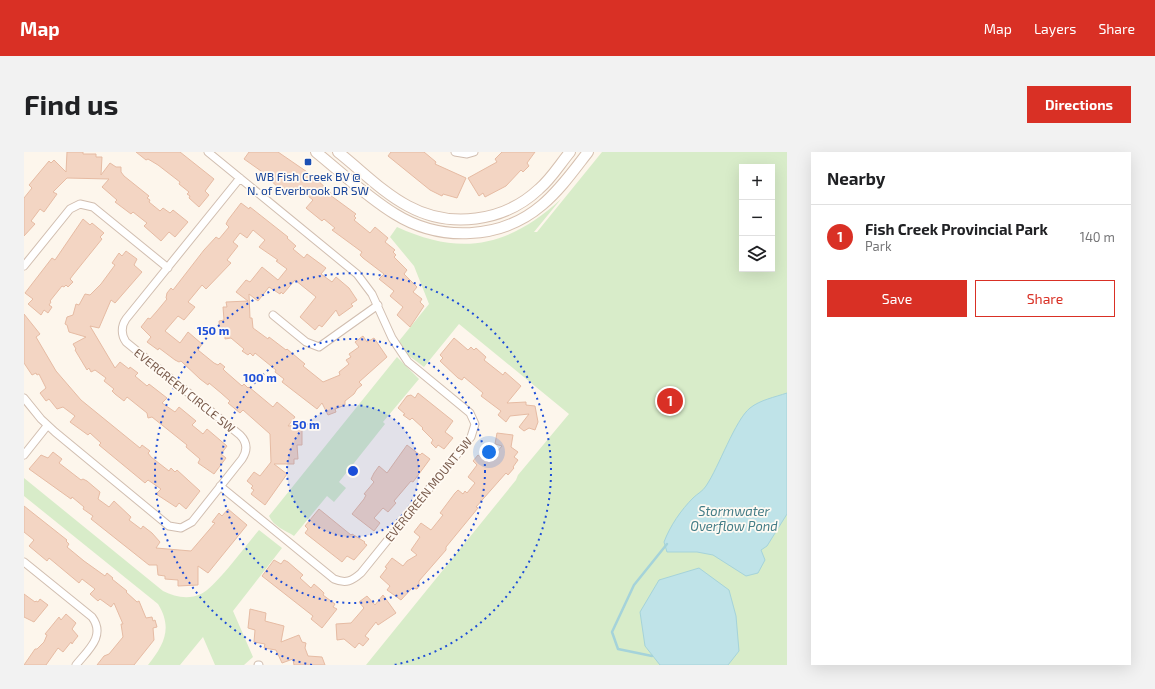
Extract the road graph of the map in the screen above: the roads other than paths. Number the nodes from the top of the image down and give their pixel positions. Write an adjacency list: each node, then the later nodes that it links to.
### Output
1 (208, 152): 8 (street)
2 (316, 152): 7 (main road)
3 (338, 152): 6 (main road)
4 (455, 152): 5 (street)
5 (474, 152)
6 (570, 152)
7 (588, 152)
8 (240, 178): 10 (street, EVERGREEN CIRCLE SW); 11 (street, EVERGREEN MOUNT SW)
9 (24, 266): 10 (street)
10 (168, 268): 16 (street, EVERGREEN CIRCLE SW)
11 (378, 305): 12 (street); 16 (street, EVERGREEN MOUNT SW)
12 (273, 315)
13 (24, 398): 14 (street, EVERGREEN CIRCLE SW)
14 (47, 426): 15 (street); 16 (street, EVERGREEN CIRCLE SW)
15 (24, 455)
16 (220, 486)
17 (24, 562): 18 (street)
18 (76, 665)

